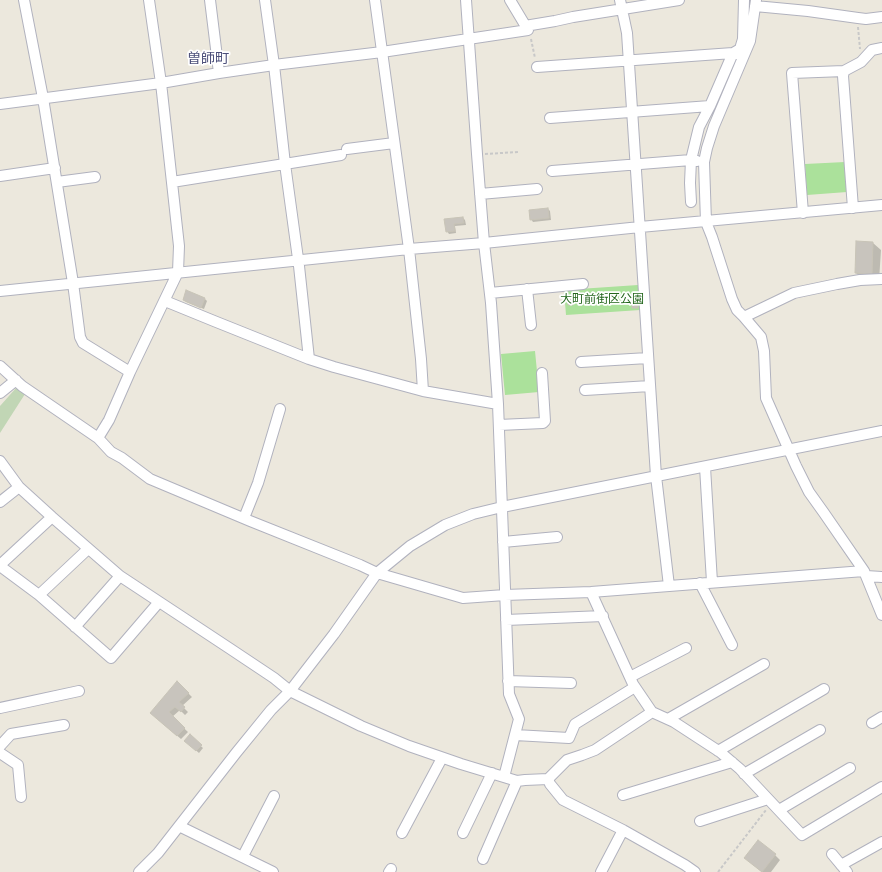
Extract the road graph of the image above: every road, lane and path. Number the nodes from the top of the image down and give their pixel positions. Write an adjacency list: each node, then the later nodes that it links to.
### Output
1 (24, 0): 27 (street)
2 (149, 0): 26 (street)
3 (210, 0): 25 (street)
4 (264, 0): 22 (street)
5 (375, 0): 17 (street)
6 (466, 0): 15 (street)
7 (510, 0): 14 (street)
8 (679, 0): 11 (street)
9 (744, 0): 18 (street)
10 (756, 3): 12 (street); 19 (street)
11 (621, 5): 14 (street); 20 (street)
12 (858, 18): 13 (street); 21 (path)
13 (882, 18)
14 (527, 28): 15 (street); 23 (path)
15 (469, 38): 17 (street); 34 (street)
16 (882, 48): 21 (street)
17 (382, 52): 22 (street); 32 (street)
18 (733, 53): 19 (street); 20 (street); 29 (street)
19 (744, 55): 36 (street)
20 (628, 60): 23 (street); 30 (street)
21 (861, 62): 24 (street)
22 (274, 65): 25 (street); 37 (street)
23 (537, 67)
24 (844, 71): 49 (street); 50 (street)
25 (219, 73): 26 (street)
26 (161, 83): 27 (street); 44 (street)
27 (44, 98): 28 (street); 39 (street)
28 (0, 104)
29 (710, 106): 30 (street); 35 (street)
30 (632, 111): 31 (street); 38 (street)
31 (550, 118)
32 (394, 143): 37 (street); 54 (street)
33 (518, 152): 34 (path)
34 (477, 154): 46 (street)
35 (691, 160): 36 (street); 38 (street); 47 (street)
36 (704, 162): 51 (street)
37 (285, 164): 44 (street); 55 (street)
38 (635, 165): 40 (street); 52 (street)
39 (55, 168): 41 (street); 43 (street)
40 (552, 171)
41 (0, 176)
42 (95, 177): 43 (street)
43 (57, 182): 58 (street)
44 (172, 182): 56 (street)
45 (537, 189): 46 (street)
46 (480, 194): 53 (street)
47 (691, 202)
48 (882, 205): 49 (street)
49 (853, 208): 50 (street)
50 (803, 213): 51 (street)
51 (706, 222): 52 (street); 64 (street)
52 (640, 228): 53 (street); 66 (street)
53 (484, 243): 54 (street); 62 (street)
54 (409, 249): 55 (street); 75 (street)
55 (298, 260): 56 (street); 67 (street)
56 (178, 272): 58 (street); 63 (street)
57 (882, 279): 64 (street)
58 (73, 283): 61 (street); 70 (street)
59 (583, 284): 60 (street)
60 (527, 289): 62 (street); 65 (street)
61 (0, 291)
62 (490, 292): 77 (street)
63 (165, 301): 67 (street); 70 (street)
64 (744, 316): 82 (street)
65 (531, 325)
66 (648, 358): 68 (street); 73 (street)
67 (309, 359): 75 (street)
68 (581, 362)
69 (0, 366): 72 (street)
70 (130, 372): 81 (street)
71 (542, 373): 79 (street)
72 (16, 380): 76 (street); 81 (street)
73 (650, 386): 74 (street); 85 (street)
74 (585, 390)
75 (423, 391): 77 (street)
76 (0, 393)
77 (498, 404): 79 (street)
78 (280, 409): 90 (street)
79 (499, 425): 88 (street)
80 (882, 431): 82 (street)
81 (98, 438): 90 (street)
82 (789, 450): 84 (street); 96 (street)
83 (0, 461): 86 (street)
84 (705, 467): 85 (street); 99 (street)
85 (656, 476): 88 (street); 101 (street)
86 (19, 487): 87 (street); 89 (street)
87 (0, 502)
88 (502, 507): 92 (street); 95 (street)
89 (52, 517): 93 (street); 94 (street)
90 (244, 518): 95 (street)
91 (557, 537): 92 (street)
92 (503, 542): 103 (street)
93 (88, 549): 97 (street); 104 (street)
94 (0, 565): 104 (street)
95 (377, 573): 103 (street); 118 (street)
96 (865, 573): 98 (street); 99 (street); 106 (street)
97 (120, 576): 105 (street); 109 (street)
98 (882, 577)
99 (712, 582): 100 (street)
100 (700, 583): 101 (street); 110 (street)
101 (669, 586): 102 (street)
102 (592, 592): 103 (street); 107 (street)
103 (505, 595): 108 (street)
104 (39, 596): 109 (street)
105 (159, 602): 109 (street); 118 (street)
106 (882, 615)
107 (602, 616): 108 (street); 113 (street)
108 (506, 620): 114 (street)
109 (75, 627)
110 (732, 645)
111 (686, 648): 113 (street)
112 (764, 664): 123 (street)
113 (630, 677): 116 (street)
114 (508, 681): 115 (street); 127 (street)
115 (571, 683)
116 (635, 687): 121 (street); 127 (street)
117 (824, 689): 129 (street)
118 (290, 690): 131 (street); 146 (street)
119 (79, 691): 120 (street)
120 (0, 708)
121 (652, 712): 123 (street); 137 (street)
122 (882, 718): 124 (street)
123 (668, 719): 129 (street)
124 (872, 723)
125 (64, 725): 128 (street)
126 (820, 730): 135 (street)
127 (515, 735): 136 (street)
128 (0, 746)
129 (718, 751): 132 (street)
130 (0, 754): 142 (street)
131 (442, 758): 134 (street); 148 (street)
132 (732, 762): 135 (street); 140 (street)
133 (850, 768): 144 (street)
134 (492, 773): 136 (street); 149 (street)
135 (744, 774): 143 (street)
136 (504, 777): 138 (street)
137 (548, 780): 138 (street); 147 (street)
138 (517, 781): 153 (street)
139 (882, 787): 144 (street)
140 (623, 795)
141 (274, 796): 152 (street)
142 (21, 797)
143 (770, 801): 144 (street); 145 (street); 160 (path)
144 (779, 810)
145 (700, 821)
146 (179, 826): 152 (street); 156 (street)
147 (623, 830): 154 (street); 158 (street)
148 (402, 833)
149 (463, 833)
150 (882, 842): 155 (street)
151 (832, 854): 155 (street)
152 (243, 856): 157 (street)
153 (483, 859)
154 (684, 869): 159 (street)
155 (844, 869)
156 (140, 872)
157 (273, 872)
158 (602, 872)
159 (695, 872)
160 (718, 872)

